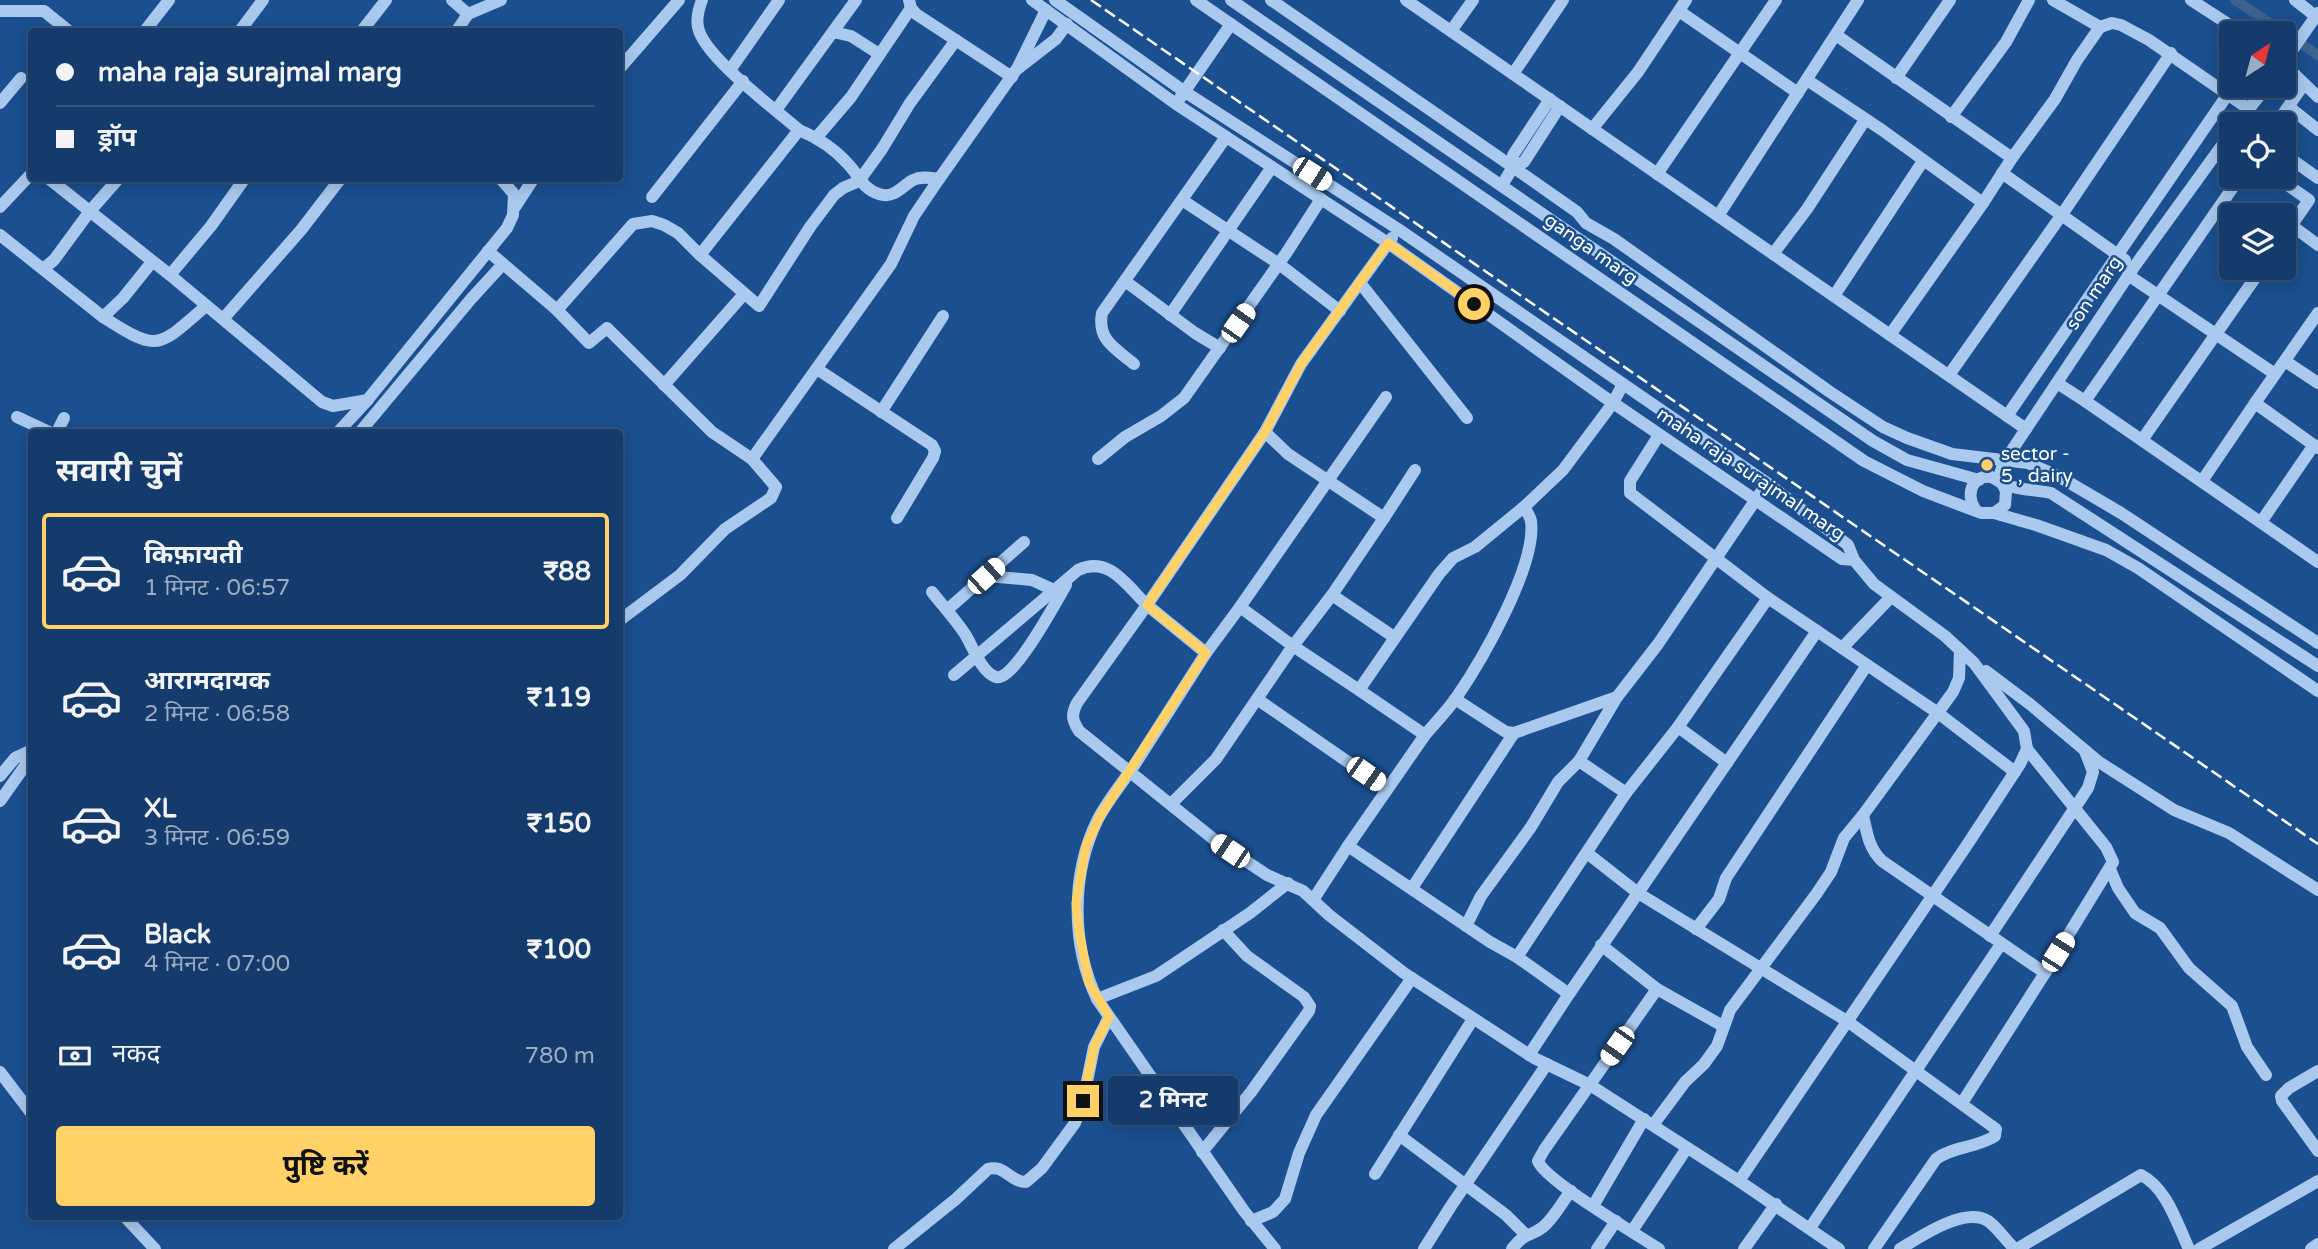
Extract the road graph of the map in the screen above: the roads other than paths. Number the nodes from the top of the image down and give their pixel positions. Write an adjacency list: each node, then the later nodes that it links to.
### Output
1 (169, 0): 35 (street)
2 (264, 0): 36 (street)
3 (386, 0): 37 (street)
4 (452, 0): 28 (street)
5 (501, 0): 28 (street)
6 (679, 0): 47 (street)
7 (779, 0): 48 (street)
8 (856, 0): 40 (street)
9 (1032, 0): 25 (street, maha raja surajmal marg)
10 (1196, 0): 32 (street, ganga marg)
11 (1231, 0): 97 (street, ganga marg)
12 (1270, 0): 84 (street)
13 (1406, 0): 39 (street)
14 (1473, 0): 39 (street)
15 (1563, 0): 51 (street)
16 (1776, 0): 44 (street)
17 (1858, 0): 41 (street)
18 (1950, 0): 53 (street)
19 (2029, 0): 72 (street)
20 (2053, 0): 33 (street)
21 (2191, 0): 30 (street)
22 (2295, 0): 29 (street)
23 (700, 1): 48 (street)
24 (910, 4): 42 (street); 46 (street)
25 (1050, 5): 31 (street, maha raja surajmal marg); 50 (street); 58 (street, maha raja surajmal marg)
26 (1682, 5): 44 (street); 74 (street)
27 (0, 11): 34 (street)
28 (468, 14): 38 (street)
29 (2316, 17): 43 (street)
30 (2223, 21)
31 (1067, 24): 50 (street); 66 (street, maha raja surajmal marg)
32 (1231, 24): 58 (street); 182 (street, ganga marg)
33 (2100, 27): 45 (street); 80 (street)
34 (65, 28)
35 (147, 28)
36 (242, 28)
37 (364, 28)
38 (459, 28)
39 (1451, 31): 51 (street)
40 (833, 32): 46 (street); 69 (street)
41 (1836, 35): 53 (street); 54 (street)
42 (956, 40): 50 (street); 90 (street)
43 (2296, 46)
44 (1739, 52): 59 (street); 86 (street)
45 (2171, 53): 57 (street); 107 (street)
46 (879, 54): 78 (street)
47 (623, 65)
48 (730, 70): 55 (street)
49 (2296, 73): 56 (street)
50 (1014, 74): 89 (street)
51 (1513, 74): 64 (street)
52 (21, 78): 65 (street)
53 (1896, 78): 72 (street)
54 (1807, 80): 59 (street); 73 (street)
55 (743, 81): 69 (street); 100 (street)
56 (2304, 84): 60 (street); 67 (street)
57 (2219, 88)
58 (1185, 92): 66 (street); 110 (street, maha raja surajmal marg)
59 (1798, 93): 108 (street)
60 (2318, 97)
61 (2225, 98): 119 (street)
62 (2234, 98): 68 (street)
63 (2258, 98): 68 (street)
64 (1555, 102): 74 (street); 84 (street)
65 (0, 103)
66 (1176, 104): 77 (street, maha raja surajmal marg)
67 (2289, 107): 71 (street); 76 (street)
68 (2249, 109): 70 (street)
69 (776, 110): 75 (street)
70 (2247, 112)
71 (2285, 112)
72 (1951, 117): 80 (street)
73 (1865, 120): 81 (street); 117 (street)
74 (1592, 129): 86 (street)
75 (799, 130): 78 (street); 118 (street)
76 (2318, 130)
77 (1226, 137): 83 (street, maha raja surajmal marg); 101 (street)
78 (816, 138): 90 (street)
79 (2219, 150): 124 (street, son marg)
80 (2012, 158): 85 (street)
81 (1923, 161): 103 (street); 131 (street)
82 (2296, 162): 88 (street)
83 (1272, 167): 102 (street, maha raja surajmal marg); 111 (street)
84 (1513, 167): 97 (street); 173 (street)
85 (2002, 173): 103 (street); 107 (street)
86 (1657, 174): 108 (street)
87 (28, 177): 104 (street)
88 (2318, 178)
89 (939, 179): 90 (street); 145 (street)
90 (859, 181): 129 (street)
91 (53, 182): 106 (street)
92 (115, 182): 106 (street)
93 (242, 182): 125 (street)
94 (338, 182): 139 (street)
95 (503, 182): 105 (street)
96 (531, 182): 105 (street)
97 (1502, 185): 176 (street, ganga marg)
98 (2233, 189): 130 (street)
99 (2293, 189): 109 (street)
100 (652, 197)
101 (1182, 200): 111 (street); 127 (street)
102 (1321, 200): 114 (street, maha raja surajmal marg); 122 (street)
103 (1983, 203): 141 (street)
104 (0, 207)
105 (514, 207): 116 (street)
106 (90, 211): 120 (street); 123 (street)
107 (2062, 214): 119 (street); 147 (street)
108 (1718, 216): 117 (street)
109 (2296, 218)
110 (1398, 229): 114 (street); 151 (street, maha raja surajmal marg)
111 (1228, 231): 122 (street); 136 (street)
112 (0, 235): 123 (street)
113 (2296, 235): 115 (street)
114 (1388, 243): 128 (street); 155 (street, maha raja surajmal marg)
115 (2318, 245)
116 (488, 251): 121 (street); 153 (street)
117 (1773, 254): 131 (street)
118 (700, 256): 129 (street); 133 (street)
119 (2119, 256): 124 (street); 159 (street)
120 (152, 261): 125 (street); 138 (street)
121 (503, 264): 133 (street); 165 (street)
122 (1279, 264): 134 (street); 142 (street)
123 (43, 269): 138 (street)
124 (2131, 271): 130 (street); 148 (street, son marg)
125 (170, 275): 132 (street)
126 (2254, 280): 140 (street)
127 (1125, 281): 136 (street); 144 (street)
128 (1361, 284): 134 (street); 161 (street)
129 (744, 294): 150 (street)
130 (2158, 295): 140 (street); 154 (street)
131 (1834, 296): 141 (street)
132 (206, 306): 138 (street); 139 (street)
133 (557, 310): 150 (street)
134 (1340, 310): 167 (street)
135 (2318, 313): 143 (street)
136 (1170, 315): 142 (street)
137 (943, 316): 157 (street)
138 (103, 317)
139 (223, 319): 153 (street)
140 (2216, 334): 146 (street); 169 (street)
141 (1890, 335): 147 (street)
142 (1220, 348): 172 (street)
143 (2285, 361): 146 (street); 149 (street)
144 (1134, 364)
145 (817, 369): 157 (street); 171 (street)
146 (2275, 374): 156 (street)
147 (1949, 376): 159 (street)
148 (2057, 383): 154 (street); 166 (street, son marg)
149 (2318, 383)
150 (664, 384): 171 (street)
151 (1623, 384): 155 (street); 178 (street, maha raja surajmal marg)
152 (1386, 397): 175 (street)
153 (368, 400): 164 (street)
154 (2085, 401): 169 (street)
155 (1613, 403): 168 (street, maha raja surajmal marg); 181 (street)
156 (2255, 403): 170 (street); 177 (street)
157 (881, 412): 184 (street)
158 (18, 416): 162 (street)
159 (2007, 416): 166 (street)
160 (64, 418): 163 (street)
161 (1467, 418)
162 (43, 429)
163 (58, 429)
164 (341, 429)
165 (363, 429)
166 (2026, 429): 173 (street, son marg)
167 (1265, 432): 175 (street); 198 (street)
168 (1659, 435): 180 (street, maha raja surajmal marg); 188 (street)
169 (2142, 440): 177 (street)
170 (2316, 446): 186 (street)
171 (752, 459): 201 (street)
172 (1098, 459)
173 (2004, 462): 179 (street, son marg); 204 (street)
174 (1415, 470): 185 (street)
175 (1327, 480): 185 (street); 199 (street)
176 (1979, 480): 179 (street); 182 (street)
177 (2202, 481): 186 (street)
178 (1767, 483): 180 (street); 189 (street, maha raja surajmal marg)
179 (2001, 483): 183 (street); 212 (street)
180 (1754, 500): 188 (street); 189 (street, maha raja surajmal marg)
181 (1524, 507): 203 (street); 218 (street)
182 (1975, 509): 183 (street)
183 (1994, 513): 215 (street)
184 (897, 518)
185 (1384, 518): 195 (street)
186 (2261, 522): 190 (street)
187 (1024, 542): 192 (street)
188 (1716, 559): 197 (street); 216 (street)
189 (1854, 560): 196 (street)
190 (2318, 562)
191 (1073, 575): 193 (street); 198 (street); 209 (street)
192 (986, 576): 193 (street); 200 (street)
193 (1054, 590): 209 (street)
194 (932, 592): 200 (street)
195 (1332, 595): 203 (street); 205 (street)
196 (1891, 597): 206 (street); 207 (street)
197 (1768, 598): 202 (street); 220 (street)
198 (1147, 605): 208 (street); 229 (street)
199 (1240, 607): 205 (street); 208 (street)
200 (947, 611): 209 (street)
201 (623, 618)
202 (1817, 631): 206 (street); 228 (street)
203 (1394, 637): 214 (street)
204 (2318, 643)
205 (1293, 646): 214 (street); 217 (street)
206 (1842, 648): 211 (street)
207 (1960, 650): 210 (street); 219 (street)
208 (1206, 653): 229 (street)
209 (976, 656): 213 (street)
210 (1974, 663): 223 (street); 224 (street)
211 (1867, 665): 219 (street); 248 (street)
212 (2318, 666)
213 (954, 675)
214 (1359, 690): 222 (street)
215 (2318, 691)
216 (1617, 697): 221 (street); 226 (street)
217 (1257, 699): 232 (street); 235 (street)
218 (1455, 699): 221 (street); 222 (street)
219 (1938, 713): 230 (street); 237 (street)
220 (1678, 727): 228 (street); 233 (street)
221 (1514, 733): 242 (street)
222 (1425, 735): 232 (street)
223 (2026, 749): 230 (street); 236 (street)
224 (2085, 751): 236 (street); 243 (street)
225 (28, 752): 231 (street)
226 (1579, 761): 233 (street); 247 (street)
227 (28, 762): 234 (street)
228 (1727, 763): 244 (street)
229 (1131, 771): 235 (street); 258 (street)
230 (2015, 772): 245 (street)
231 (0, 776)
232 (1387, 789): 238 (street)
233 (1626, 793): 239 (street)
234 (0, 801)
235 (1171, 804): 241 (street)
236 (2075, 808): 240 (street); 250 (street)
237 (1863, 816): 245 (street); 253 (street)
238 (1348, 846): 242 (street); 246 (street)
239 (1587, 853): 244 (street); 252 (street)
240 (2110, 869): 254 (street); 268 (street)
241 (1288, 883): 246 (street); 249 (street)
242 (1412, 888): 247 (street)
243 (2318, 890)
244 (1638, 893): 248 (street); 251 (street)
245 (1933, 895): 250 (street); 261 (street)
246 (1313, 900): 255 (street)
247 (1466, 926): 252 (street)
248 (1696, 929): 253 (street)
249 (1223, 930): 258 (street); 276 (street)
250 (1996, 940): 254 (street); 265 (street)
251 (1601, 945): 256 (street); 257 (street)
252 (1517, 957): 257 (street)
253 (1760, 969): 261 (street); 262 (street)
254 (2045, 973): 270 (street)
255 (1412, 978): 260 (street); 285 (street)
256 (1657, 989): 262 (street); 269 (street)
257 (1569, 994): 263 (street)
258 (1097, 999): 259 (street)
259 (1109, 1017): 276 (street); 292 (street)
260 (1473, 1019): 263 (street); 273 (street)
261 (1847, 1021): 265 (street); 278 (street)
262 (1723, 1026): 272 (street)
263 (1529, 1055): 264 (street)
264 (1547, 1064): 269 (street); 280 (street)
265 (1916, 1070): 270 (street); 287 (street)
266 (0, 1072): 271 (street)
267 (2318, 1072): 275 (street)
268 (2266, 1075)
269 (1590, 1085): 272 (street); 281 (street)
270 (1962, 1103): 300 (street)
271 (28, 1109)
272 (1648, 1122): 274 (street); 283 (street)
273 (1399, 1135): 277 (street); 280 (street)
274 (1688, 1148): 278 (street); 288 (street)
275 (2318, 1151)
276 (1202, 1152): 285 (street)
277 (1375, 1174)
278 (1739, 1181): 282 (street)
279 (2318, 1181): 304 (street)
280 (1465, 1185): 289 (street); 294 (street)
281 (1571, 1191): 283 (street); 289 (street)
282 (1776, 1204): 287 (street); 298 (street)
283 (1593, 1206): 286 (street)
284 (128, 1220): 291 (street)
285 (1251, 1221): 293 (street)
286 (1616, 1221): 288 (street); 296 (street)
287 (1810, 1228): 299 (street)
288 (1632, 1231): 297 (street)
289 (1525, 1234): 295 (street)
290 (2318, 1244): 305 (street)
291 (155, 1249)
292 (894, 1249)
293 (1275, 1249)
294 (1424, 1249)
295 (1512, 1249)
296 (1597, 1249)
297 (1659, 1249)
298 (1744, 1249)
299 (1839, 1249)
300 (1874, 1249)
301 (1900, 1249): 302 (street)
302 (2016, 1249): 303 (street)
303 (2189, 1249)
304 (2199, 1249)
305 (2311, 1249)

